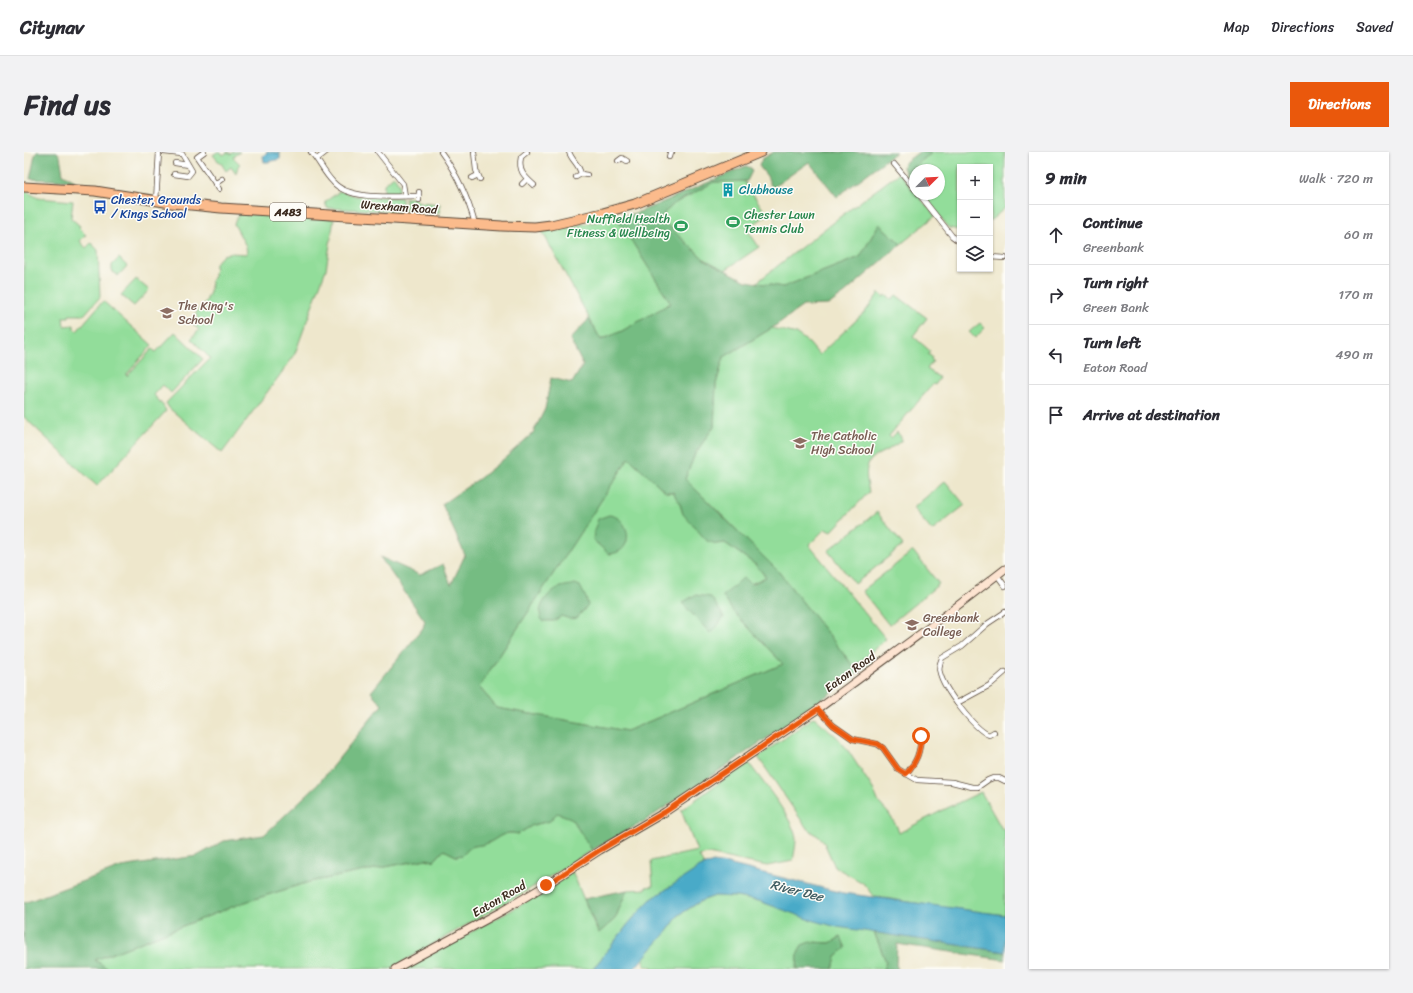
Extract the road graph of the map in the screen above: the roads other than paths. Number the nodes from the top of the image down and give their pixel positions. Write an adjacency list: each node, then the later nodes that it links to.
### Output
1 (159, 152): 33 (street)
2 (164, 152): 18 (street)
3 (204, 152): 13 (street)
4 (311, 152): 14 (street)
5 (326, 152): 14 (street)
6 (378, 152): 30 (street)
7 (441, 152): 34 (street)
8 (474, 152): 21 (street)
9 (527, 152): 23 (street)
10 (569, 152): 20 (street)
11 (624, 152): 15 (street)
12 (761, 152): 34 (highway, Wrexham Road / A483)
13 (196, 155): 25 (street)
14 (317, 160): 30 (street)
15 (622, 160)
16 (175, 163): 18 (street)
17 (894, 164): 24 (street)
18 (188, 165): 19 (street)
19 (174, 174)
20 (587, 175)
21 (472, 178)
22 (222, 179): 25 (street)
23 (527, 179): 26 (street); 27 (street)
24 (909, 182)
25 (215, 184): 29 (street)
26 (522, 184)
27 (534, 185)
28 (24, 187): 33 (highway, Wrexham Road / A483)
29 (219, 189)
30 (405, 196): 31 (street)
31 (419, 196)
32 (924, 200): 35 (street)
33 (156, 201): 34 (highway, Wrexham Road / A483)
34 (475, 224)
35 (957, 240)
36 (993, 257): 37 (street)
37 (1005, 258)
38 (1005, 569): 39 (street, Eaton Road)
39 (997, 576): 40 (street); 44 (street, Eaton Road)
40 (1005, 586)
41 (1005, 612): 43 (street)
42 (1005, 672): 43 (street)
43 (957, 703): 45 (street)
44 (818, 709): 47 (street); 49 (street, Eaton Road)
45 (994, 732)
46 (921, 736): 47 (street)
47 (906, 774): 48 (street)
48 (1005, 781)
49 (395, 969)

